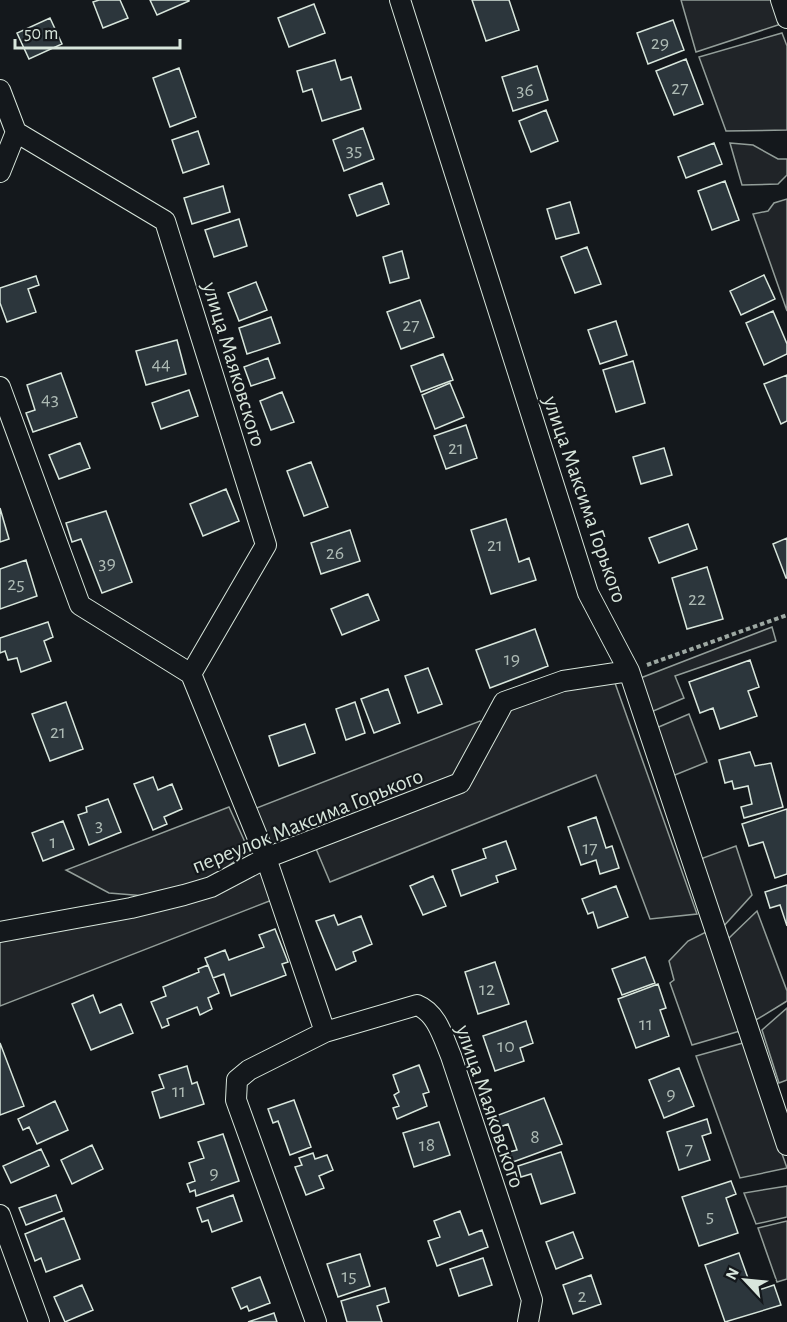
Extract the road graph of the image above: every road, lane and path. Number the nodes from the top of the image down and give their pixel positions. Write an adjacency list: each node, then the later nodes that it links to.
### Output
1 (400, 0): 9 (street, улица Максима Горького)
2 (781, 0): 3 (street)
3 (787, 18)
4 (0, 90): 5 (street)
5 (16, 132): 6 (street); 10 (street, улица Маяковского)
6 (0, 172)
7 (0, 387): 10 (street)
8 (787, 615): 9 (path)
9 (629, 671): 11 (street, переулок Максима Горького); 14 (street, улица Максима Горького)
10 (191, 674): 11 (street)
11 (266, 858): 12 (street, переулок Максима Горького); 13 (street)
12 (0, 932)
13 (325, 1032): 17 (street, улица Маяковского); 18 (street, улица Маяковского)
14 (787, 1145)
15 (0, 1215): 16 (street)
16 (39, 1322)
17 (316, 1322)
18 (528, 1322)

